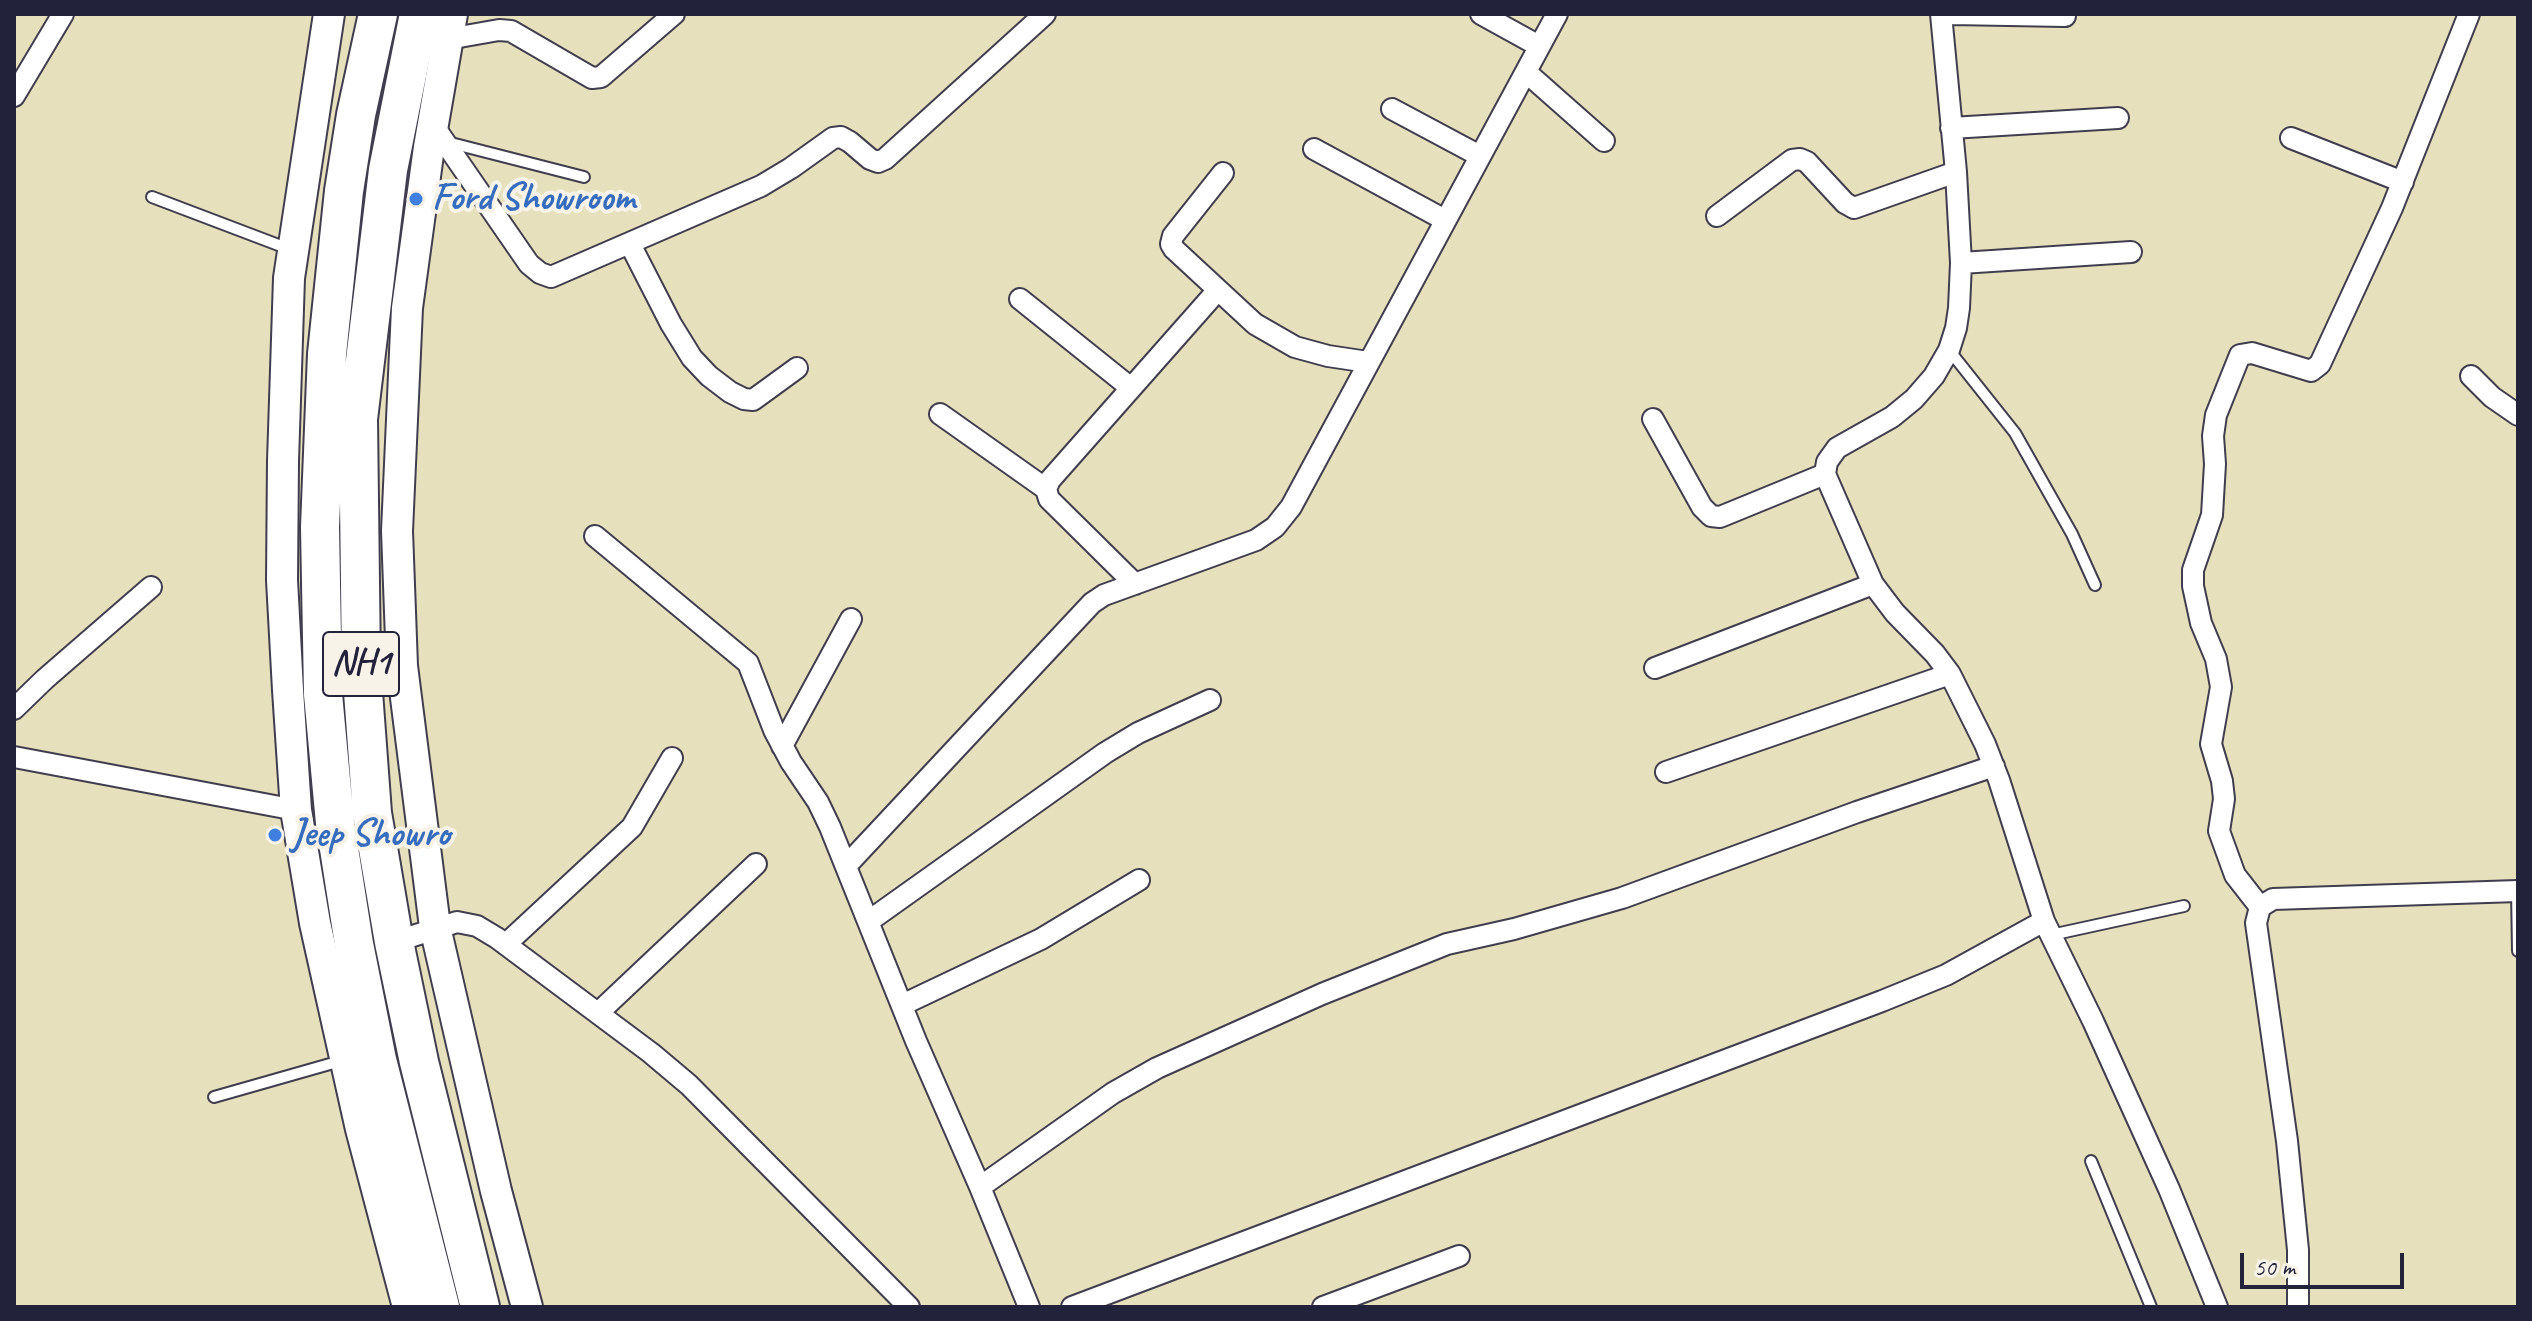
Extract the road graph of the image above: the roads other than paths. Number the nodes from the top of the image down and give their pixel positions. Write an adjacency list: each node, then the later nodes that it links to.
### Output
1 (63, 14): 16 (street)
2 (329, 14): 33 (street)
3 (378, 14): 83 (highway, NH1)
4 (419, 14): 73 (highway, NH1)
5 (674, 14): 13 (street)
6 (1045, 14): 32 (street)
7 (1481, 14): 14 (street)
8 (1557, 14): 14 (street)
9 (1941, 14): 19 (street)
10 (1951, 14): 11 (street)
11 (2065, 16)
12 (2462, 16): 28 (street)
13 (450, 27): 20 (street)
14 (1539, 46): 15 (street)
15 (1526, 72): 22 (street); 24 (street)
16 (14, 96)
17 (1392, 109): 24 (street)
18 (2118, 118): 19 (street)
19 (1951, 128): 25 (street)
20 (439, 133): 27 (lane); 32 (street); 71 (street)
21 (2291, 138): 28 (street)
22 (1604, 141)
23 (1314, 149): 31 (street)
24 (1480, 156): 31 (street)
25 (1956, 172): 30 (street); 35 (street)
26 (1223, 173): 36 (street)
27 (584, 177)
28 (2403, 182): 69 (street)
29 (152, 197): 33 (lane)
30 (1717, 216)
31 (1445, 220): 39 (street)
32 (630, 244): 40 (street)
33 (292, 251): 63 (street)
34 (2131, 252): 35 (street)
35 (1961, 263): 38 (street)
36 (1217, 291): 39 (street); 42 (street)
37 (1020, 299): 42 (street)
38 (1949, 350): 46 (street); 51 (lane)
39 (1368, 362): 49 (street)
40 (797, 368)
41 (2471, 376): 44 (street)
42 (1131, 388): 47 (street)
43 (940, 414): 47 (street)
44 (2518, 415)
45 (1653, 419): 46 (street)
46 (1825, 474): 50 (street)
47 (1046, 489): 49 (street)
48 (595, 536): 58 (street)
49 (1135, 584): 65 (street)
50 (1873, 584): 54 (street); 55 (street)
51 (2095, 585)
52 (151, 587): 57 (street)
53 (851, 619): 58 (street)
54 (1655, 668)
55 (1950, 674): 61 (street); 62 (street)
56 (1210, 700): 70 (street)
57 (14, 709)
58 (782, 746): 65 (street)
59 (14, 757): 63 (street)
60 (672, 758): 74 (street)
61 (1994, 766): 72 (street); 81 (street)
62 (1666, 772)
63 (296, 810): 78 (street)
64 (756, 864): 77 (street)
65 (846, 866): 70 (street)
66 (1139, 880): 76 (street)
67 (2518, 891): 69 (street); 75 (lane)
68 (2184, 906): 72 (lane)
69 (2260, 907): 95 (street)
70 (869, 921): 76 (street)
71 (435, 927): 73 (street); 74 (street); 88 (street)
72 (2047, 928): 91 (street); 94 (street)
73 (394, 942): 82 (highway, NH1)
74 (506, 944): 77 (street)
75 (2518, 951)
76 (902, 1005): 81 (street)
77 (598, 1013): 89 (street)
78 (346, 1059): 79 (lane); 85 (street)
79 (214, 1097)
80 (2091, 1161): 93 (lane)
81 (980, 1187): 90 (street)
82 (455, 1207): 83 (highway); 87 (highway, NH1)
83 (416, 1215): 86 (highway, NH1)
84 (1459, 1256): 92 (street)
85 (408, 1307)
86 (440, 1307)
87 (480, 1307)
88 (527, 1307)
89 (909, 1307)
90 (1029, 1307)
91 (1072, 1307)
92 (1323, 1307)
93 (2151, 1307)
94 (2217, 1307)
95 (2298, 1307)

